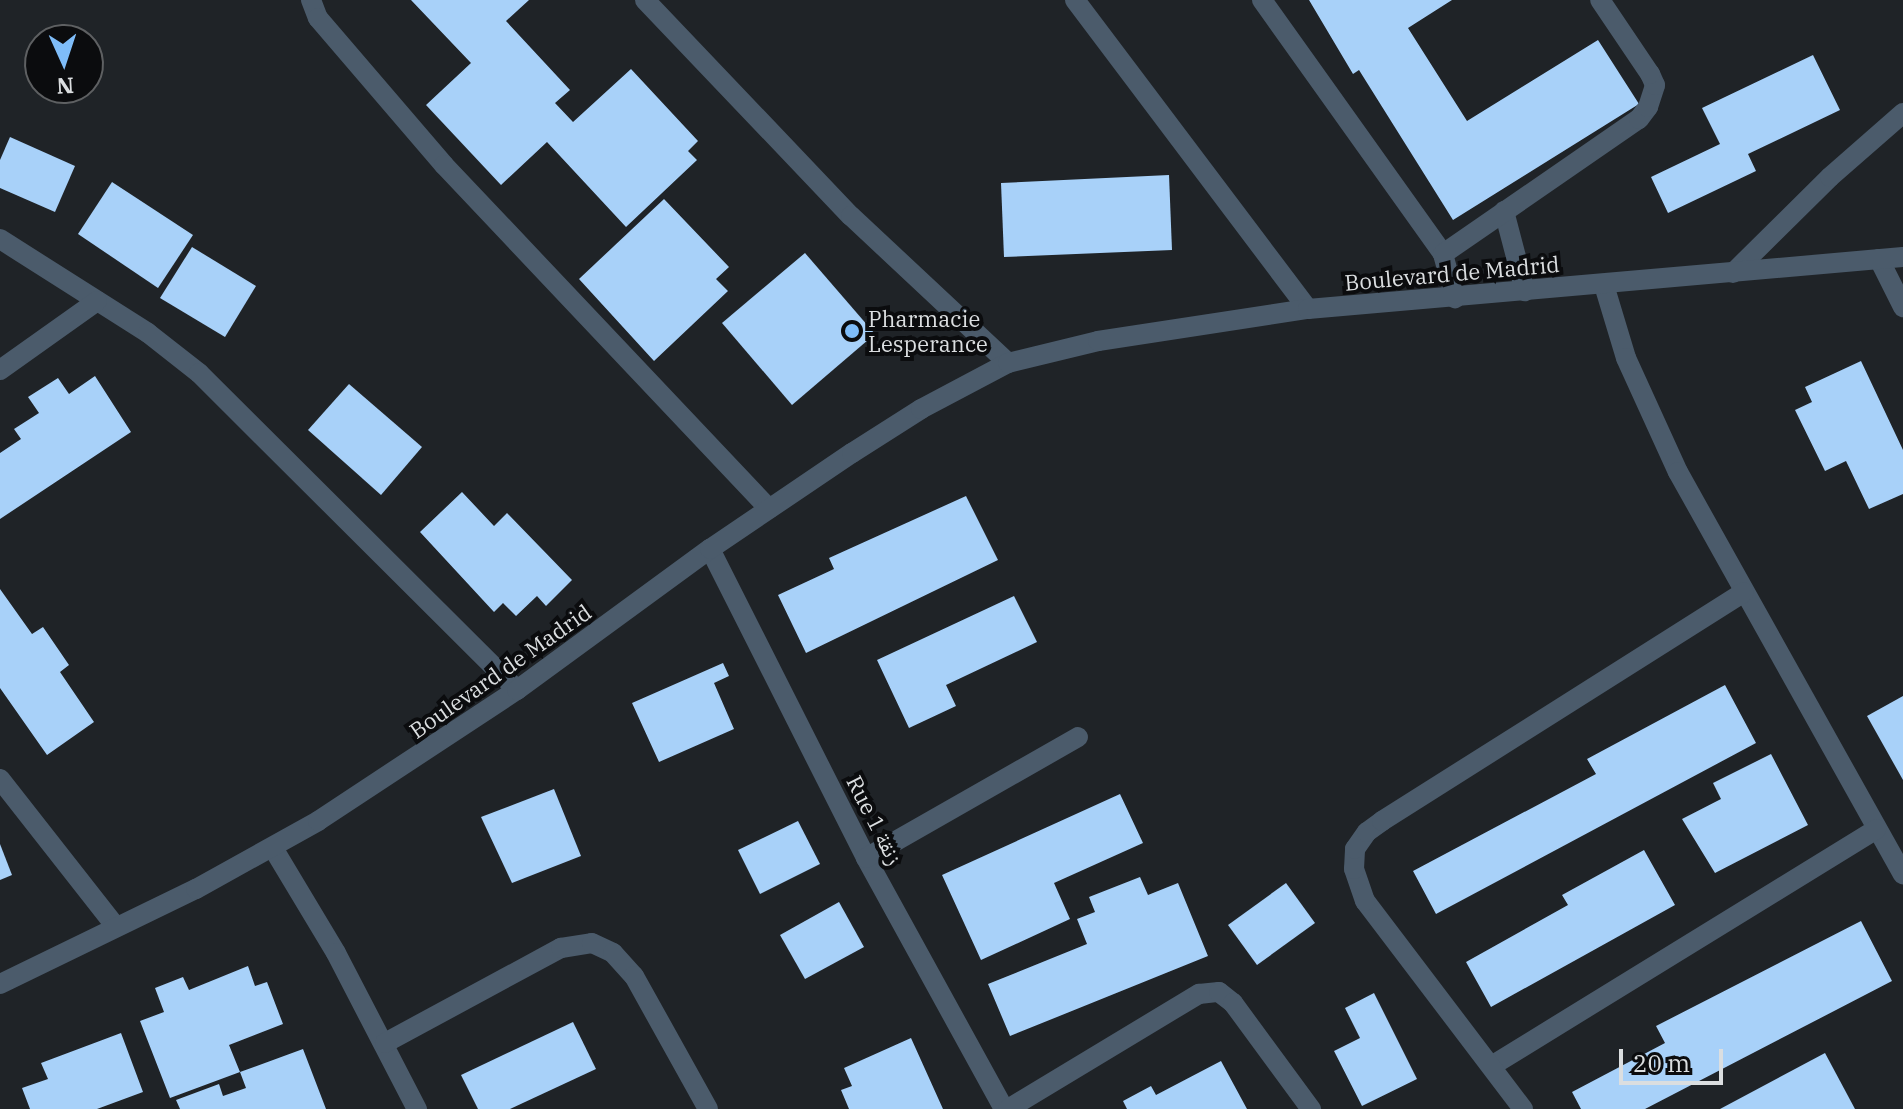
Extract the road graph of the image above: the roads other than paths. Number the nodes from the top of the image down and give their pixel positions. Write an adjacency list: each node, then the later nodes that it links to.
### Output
1 (311, 0): 21 (street)
2 (645, 0): 19 (street)
3 (1075, 0): 18 (street)
4 (1262, 0): 9 (street)
5 (1600, 0): 7 (street)
6 (1903, 113): 12 (street)
7 (1504, 211): 9 (street); 14 (street)
8 (0, 239): 16 (street)
9 (1443, 254): 15 (street)
10 (1903, 257): 11 (street, Boulevard de Madrid)
11 (1879, 259): 12 (street, Boulevard de Madrid); 17 (street)
12 (1733, 273): 13 (street, Boulevard de Madrid)
13 (1604, 285): 14 (street, Boulevard de Madrid); 23 (street)
14 (1525, 291): 15 (street, Boulevard de Madrid)
15 (1455, 298): 18 (street, Boulevard de Madrid)
16 (97, 301): 20 (street); 24 (street)
17 (1903, 307)
18 (1308, 309): 19 (street, Boulevard de Madrid)
19 (1008, 363): 21 (street, Boulevard de Madrid)
20 (0, 370)
21 (769, 509): 22 (street, Boulevard de Madrid)
22 (710, 549): 24 (street, Boulevard de Madrid); 29 (street, Rue 1 زنقة)
23 (1744, 592): 27 (street); 34 (street)
24 (517, 690): 28 (street, Boulevard de Madrid)
25 (1078, 737): 29 (street)
26 (0, 779): 31 (street)
27 (1876, 829): 30 (street); 34 (street)
28 (273, 848): 31 (street, Boulevard de Madrid); 33 (street)
29 (866, 858): 37 (street, Rue 1 زنقة)
30 (1903, 874)
31 (116, 927): 32 (street, Boulevard de Madrid)
32 (0, 984)
33 (385, 1043): 35 (street); 36 (street)
34 (1493, 1065): 39 (street)
35 (417, 1109)
36 (708, 1109)
37 (1006, 1109): 38 (street)
38 (1311, 1109)
39 (1523, 1109)

